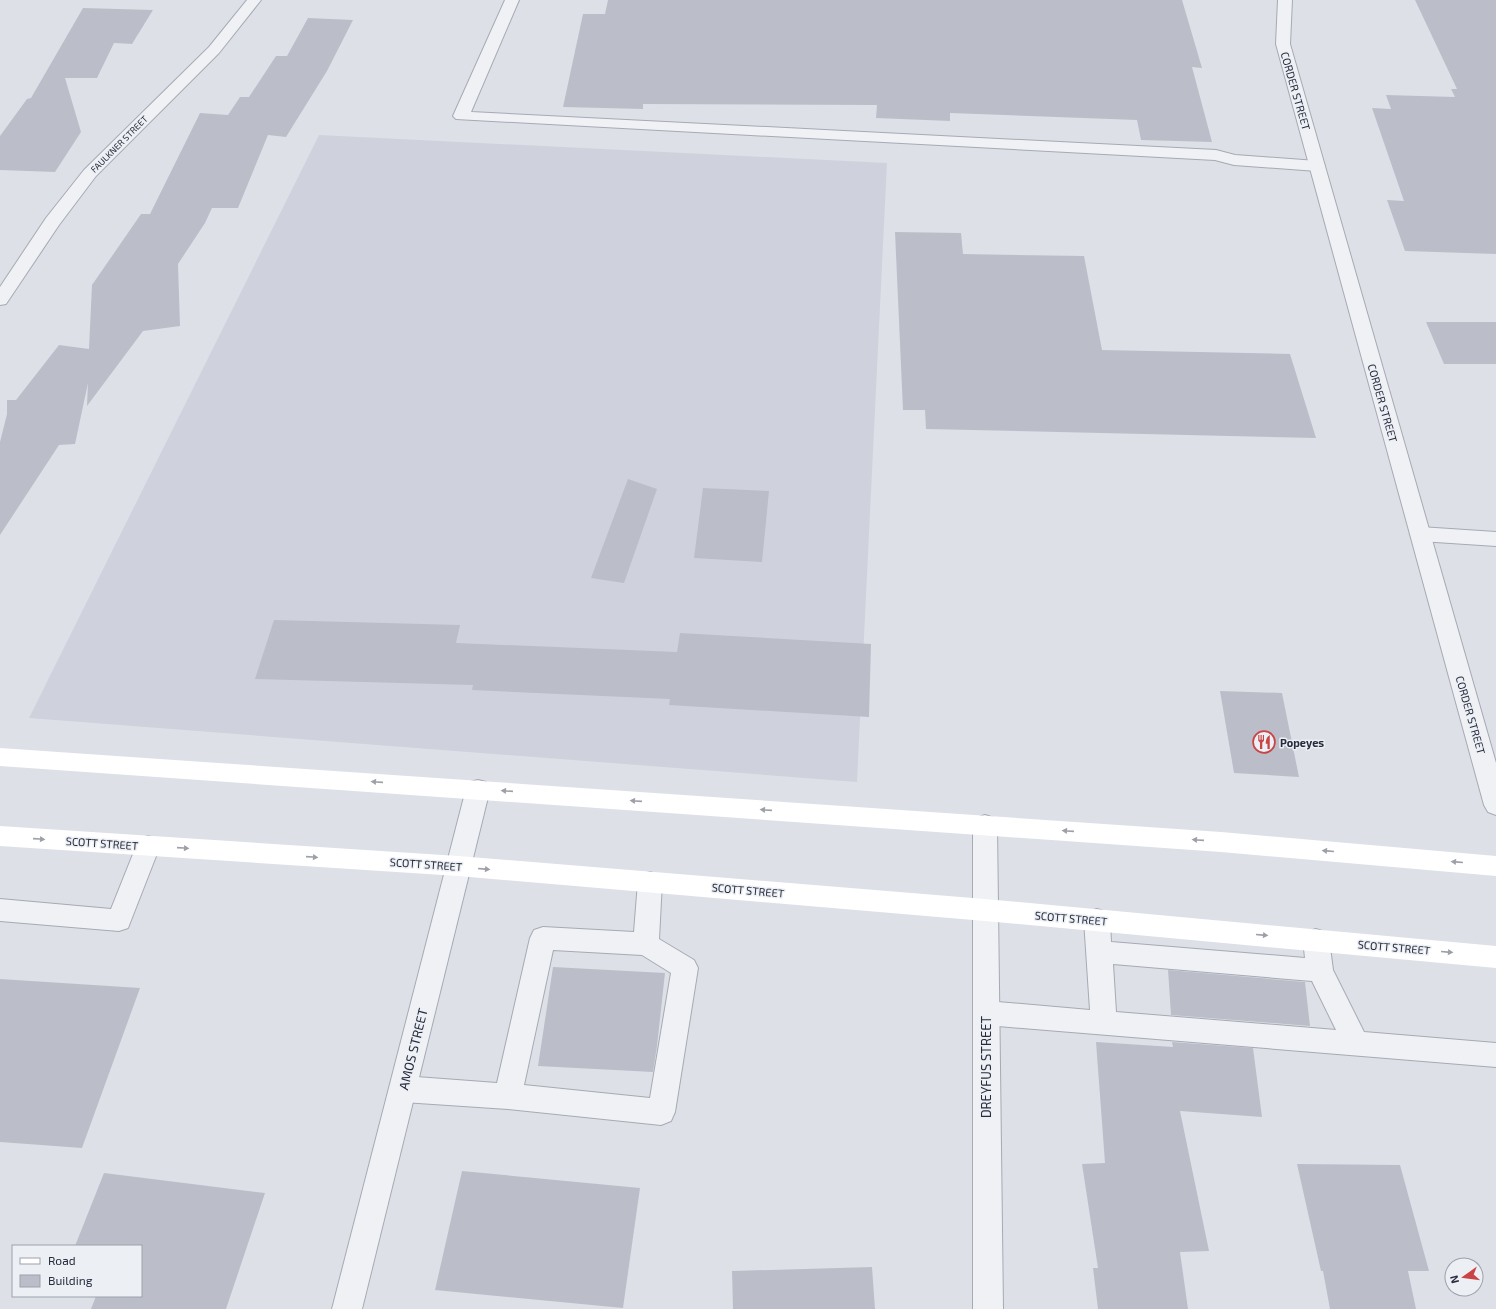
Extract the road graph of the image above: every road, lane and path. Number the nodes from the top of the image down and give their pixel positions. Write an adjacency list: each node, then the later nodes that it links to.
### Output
1 (254, 0): 5 (street, FAULKNER STREET)
2 (512, 0): 4 (street)
3 (1285, 0): 4 (street, CORDER STREET)
4 (1316, 160): 6 (street, CORDER STREET)
5 (0, 300)
6 (1420, 534): 7 (street); 10 (street, CORDER STREET)
7 (1496, 539)
8 (0, 757): 9 (main road, one-way to 8)
9 (478, 789): 11 (main road, one-way to 9); 14 (street, AMOS STREET)
10 (1496, 805)
11 (985, 825): 15 (main road, one-way to 11); 18 (street, DREYFUS STREET)
12 (0, 836): 13 (main road, SCOTT STREET, one-way to 13)
13 (148, 846): 14 (main road, SCOTT STREET, one-way to 14); 17 (street)
14 (458, 866): 16 (main road, SCOTT STREET, one-way to 16); 29 (street, AMOS STREET)
15 (1496, 866)
16 (650, 882): 18 (main road, SCOTT STREET); 21 (street)
17 (0, 910)
18 (985, 910): 19 (main road, SCOTT STREET); 25 (street, DREYFUS STREET)
19 (1096, 920): 20 (main road, SCOTT STREET, one-way to 20); 22 (street)
20 (1316, 940): 23 (main road, SCOTT STREET, one-way to 23); 24 (street)
21 (646, 944): 30 (street); 30 (street)
22 (1099, 952): 24 (street); 26 (street)
23 (1496, 957)
24 (1320, 970): 27 (street)
25 (986, 1013): 26 (street); 32 (street, DREYFUS STREET)
26 (1104, 1023): 27 (street)
27 (1356, 1044): 28 (street)
28 (1496, 1055)
29 (403, 1088): 30 (street); 31 (street, AMOS STREET)
30 (508, 1096)
31 (347, 1309)
32 (988, 1309)

